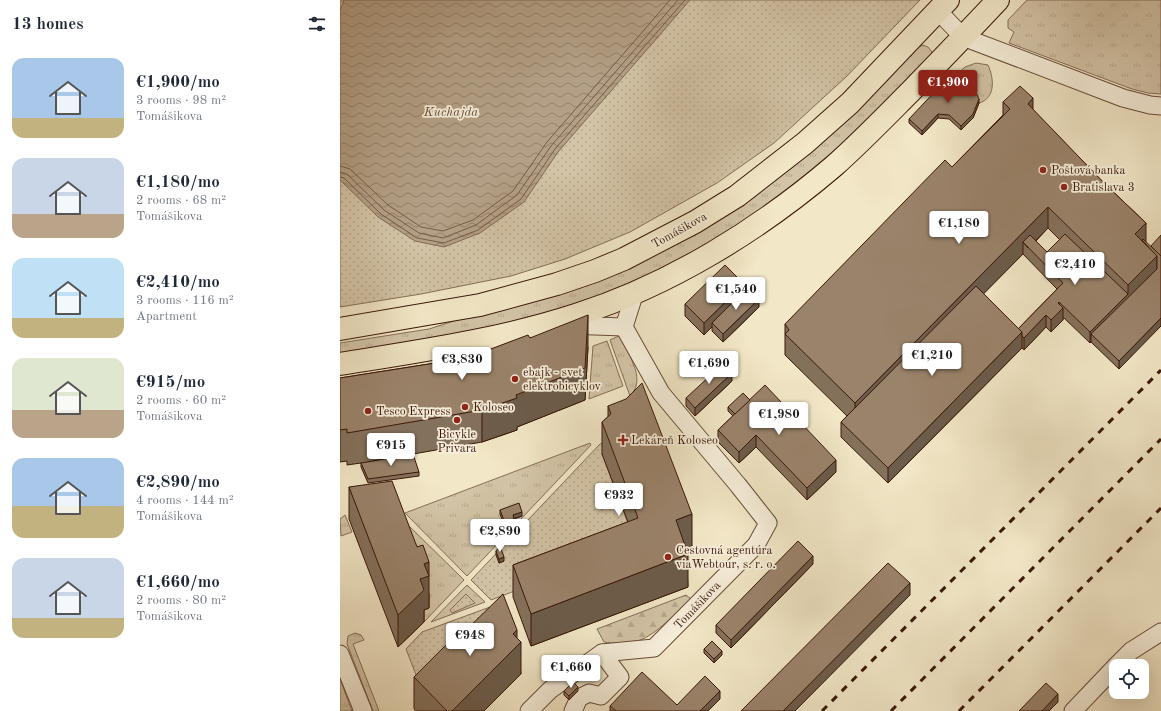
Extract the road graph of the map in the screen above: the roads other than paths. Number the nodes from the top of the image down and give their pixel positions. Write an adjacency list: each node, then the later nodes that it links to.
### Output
1 (998, 0): 3 (main road)
2 (943, 5): 3 (street); 8 (main road, Tomášikova)
3 (963, 37): 4 (street); 5 (main road)
4 (1161, 106)
5 (635, 292): 6 (main road); 7 (street)
6 (546, 324): 7 (street); 9 (main road)
7 (624, 327): 11 (street, Tomášikova)
8 (340, 329)
9 (340, 364)
10 (1161, 632): 13 (street)
11 (602, 653): 16 (street, Tomášikova); 17 (street)
12 (340, 654): 15 (street)
13 (1123, 659)
14 (1109, 673): 18 (street)
15 (363, 711)
16 (529, 711)
17 (573, 711)
18 (1073, 711)

